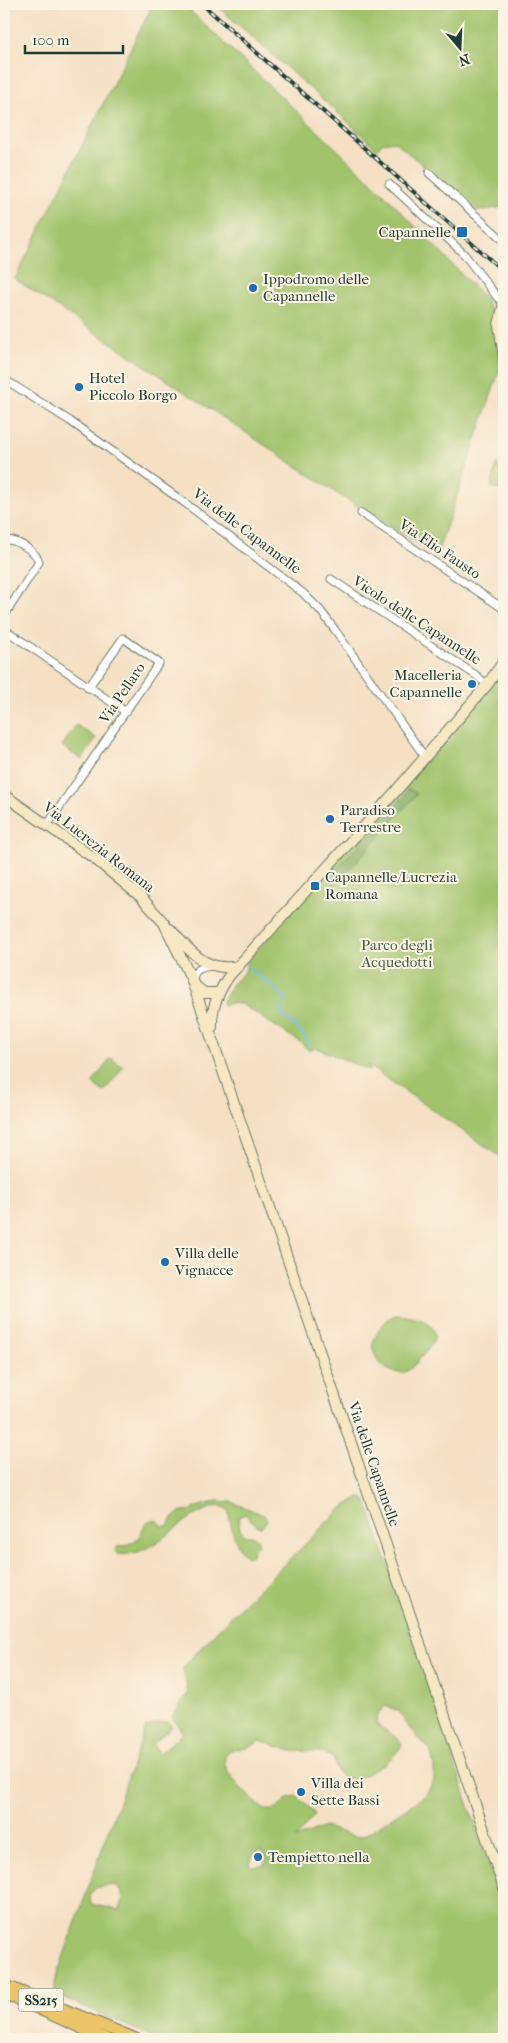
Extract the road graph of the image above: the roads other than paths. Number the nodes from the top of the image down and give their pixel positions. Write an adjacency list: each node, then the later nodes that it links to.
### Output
1 (429, 173): 3 (street)
2 (389, 184): 4 (street)
3 (504, 241)
4 (504, 303): 5 (street)
5 (504, 357)
6 (4, 379): 17 (street, Via delle Capannelle)
7 (361, 512): 10 (street, Via Elio Fausto)
8 (4, 541): 11 (street)
9 (331, 579): 14 (street, Vicolo delle Capannelle)
10 (504, 609)
11 (4, 616)
12 (4, 629): 15 (street)
13 (504, 661): 14 (street, Via delle Capannelle)
14 (487, 685): 17 (street, Via delle Capannelle)
15 (88, 688): 16 (street); 16 (street, Via Pellaro)
16 (126, 712): 19 (street, Via Pellaro)
17 (425, 757): 22 (street, Via delle Capannelle)
18 (4, 795): 19 (street, Via Lucrezia Romana)
19 (48, 824): 20 (street, Via Lucrezia Romana)
20 (164, 923): 21 (street); 23 (street, Via Lucrezia Romana)
21 (212, 966): 22 (street); 23 (street); 24 (street)
22 (239, 966): 24 (street, Via delle Capannelle)
23 (194, 984): 24 (street); 25 (street, Via delle Capannelle)
24 (220, 989): 25 (street, Via delle Capannelle)
25 (215, 1050): 26 (street, Via delle Capannelle)
26 (504, 1888)
27 (4, 1977): 31 (main road)
28 (4, 1985): 31 (main road, SS215)
29 (4, 1993): 32 (main road, SS215)
30 (4, 1999): 32 (main road)
31 (78, 2014): 34 (main road, SS215)
32 (60, 2020): 33 (main road, SS215)
33 (106, 2039)
34 (136, 2039)

